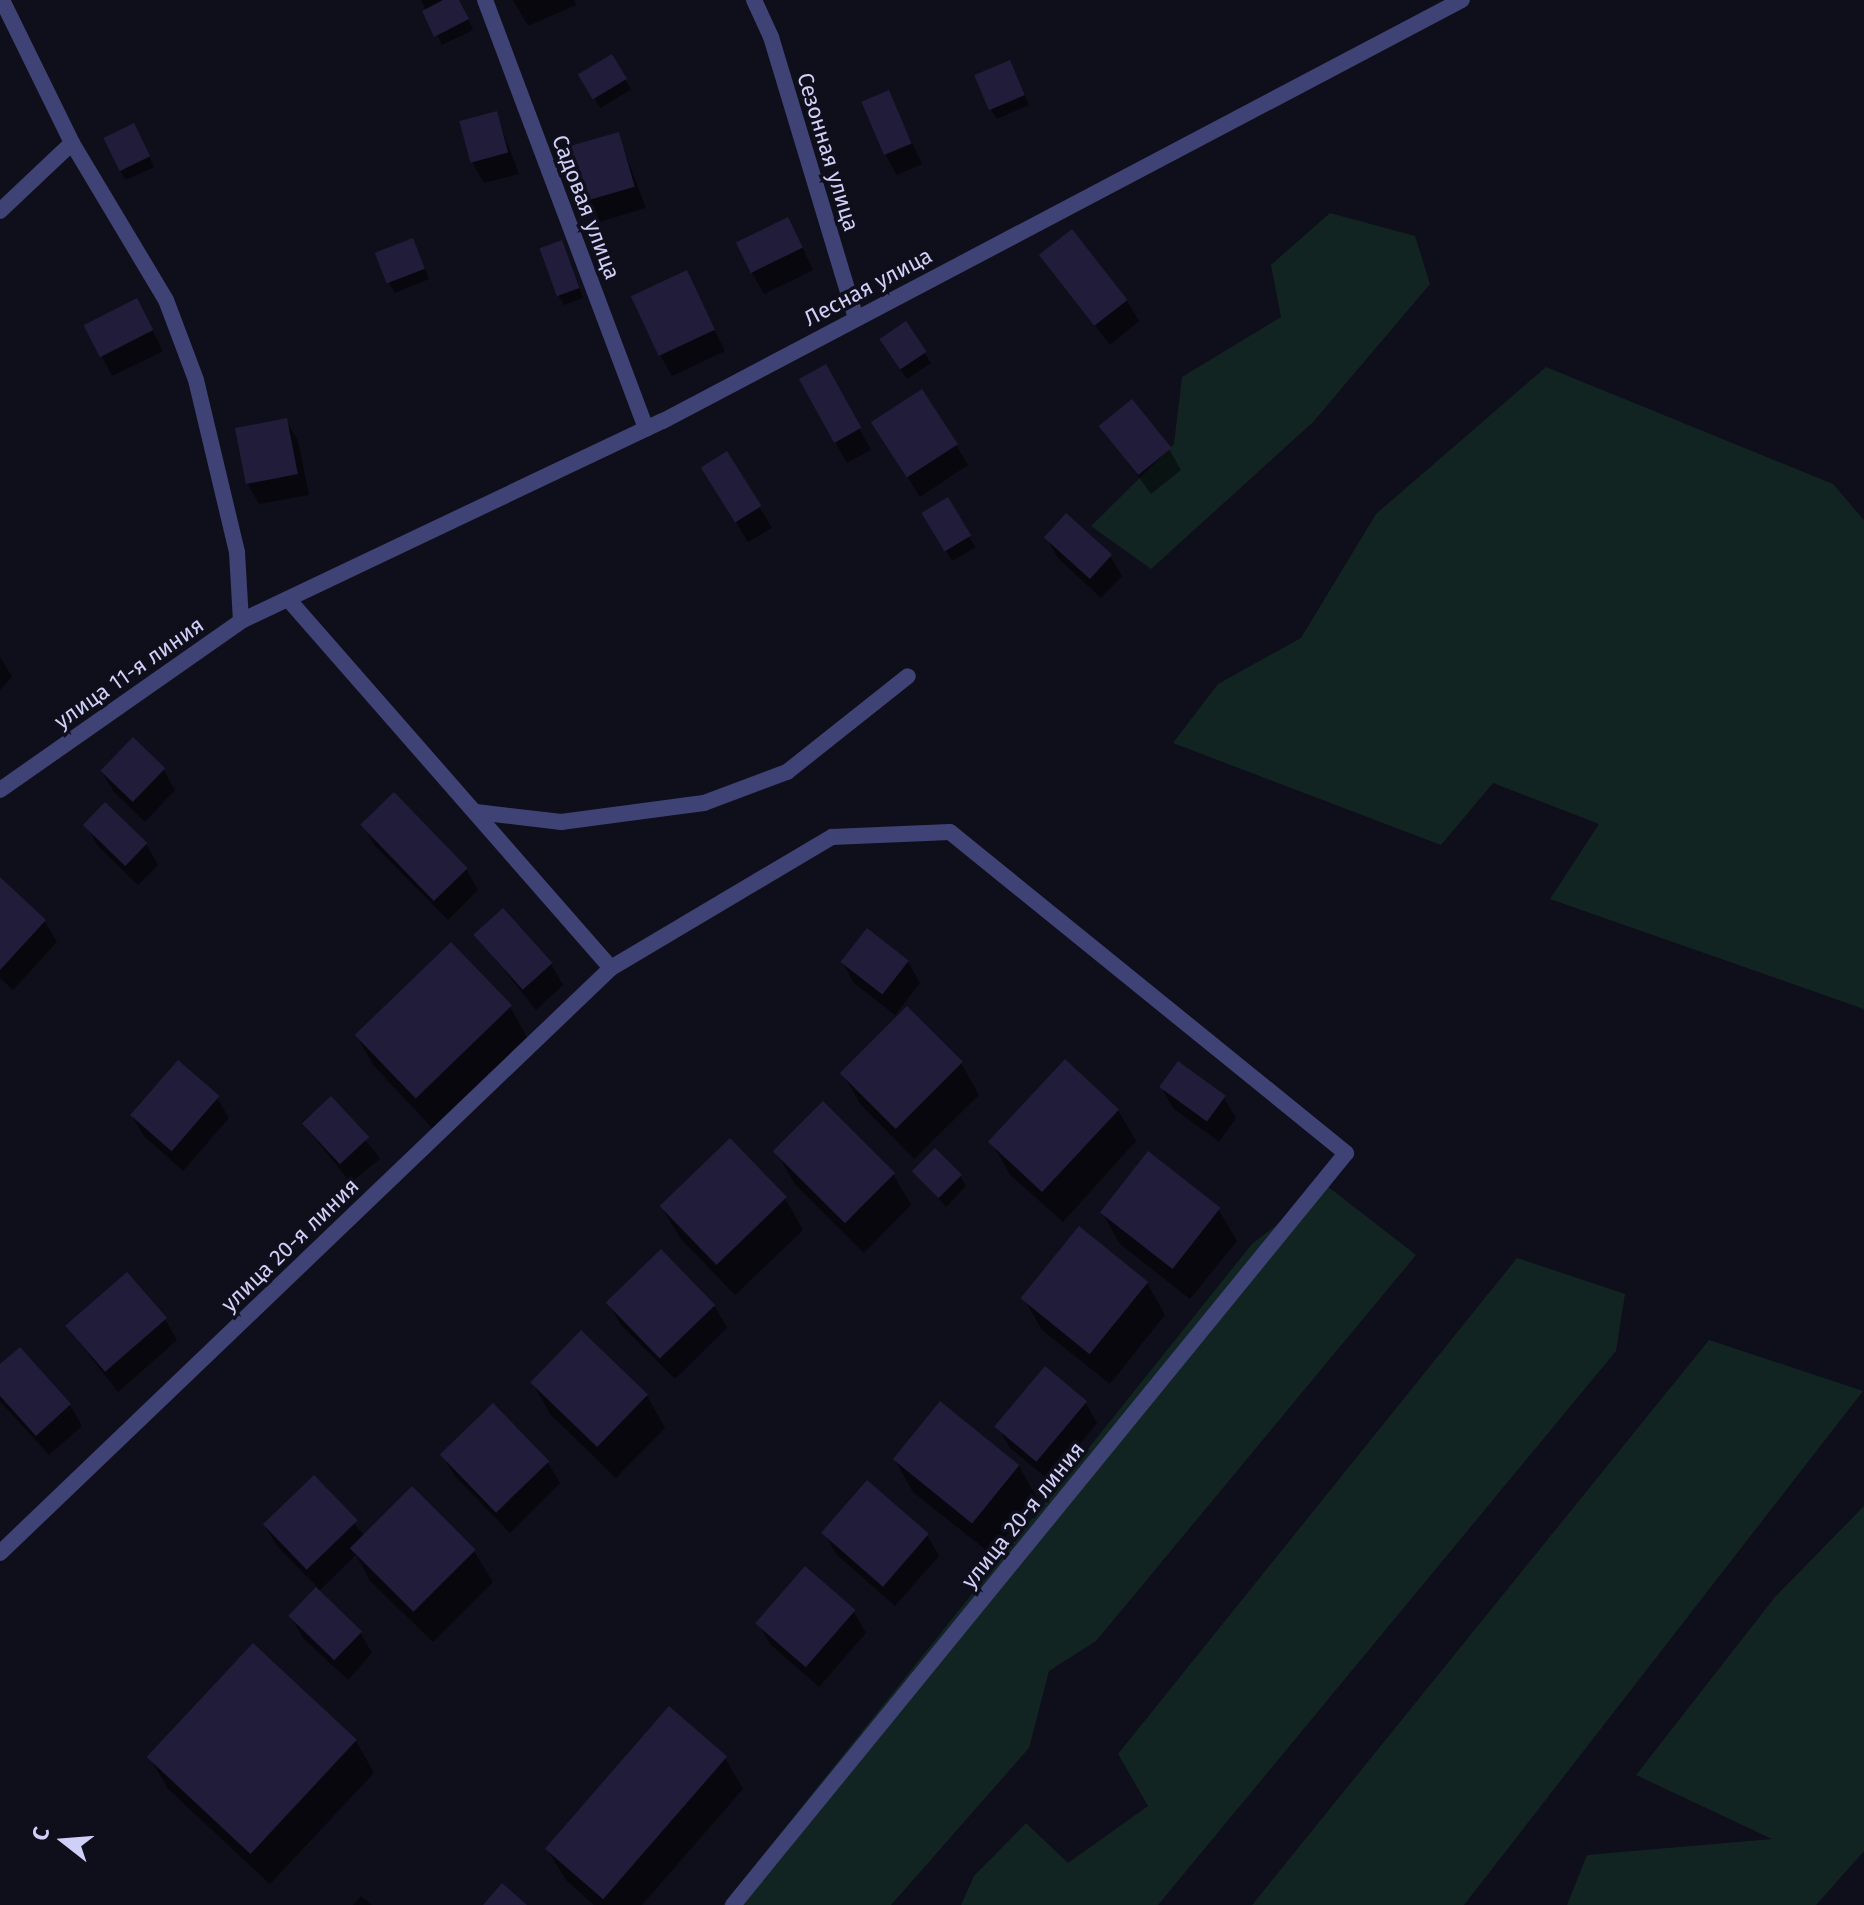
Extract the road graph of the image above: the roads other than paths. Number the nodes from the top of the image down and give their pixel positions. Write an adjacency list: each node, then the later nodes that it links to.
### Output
1 (2, 0): 5 (street)
2 (485, 0): 8 (street, Садовая улица)
3 (754, 0): 7 (street, Сезонная улица)
4 (1462, 0): 7 (street, Лесная улица)
5 (72, 143): 6 (street); 10 (street)
6 (0, 211)
7 (856, 318): 8 (street, Лесная улица)
8 (646, 429): 9 (street, Лесная улица)
9 (288, 599): 10 (street, улица 11-я линия); 13 (street)
10 (241, 621): 12 (street, улица 11-я линия)
11 (908, 676): 13 (street)
12 (0, 790)
13 (476, 812): 14 (street)
14 (611, 968): 15 (street, улица 20-я линия); 16 (street, улица 20-я линия)
15 (0, 1553)
16 (733, 1905)

